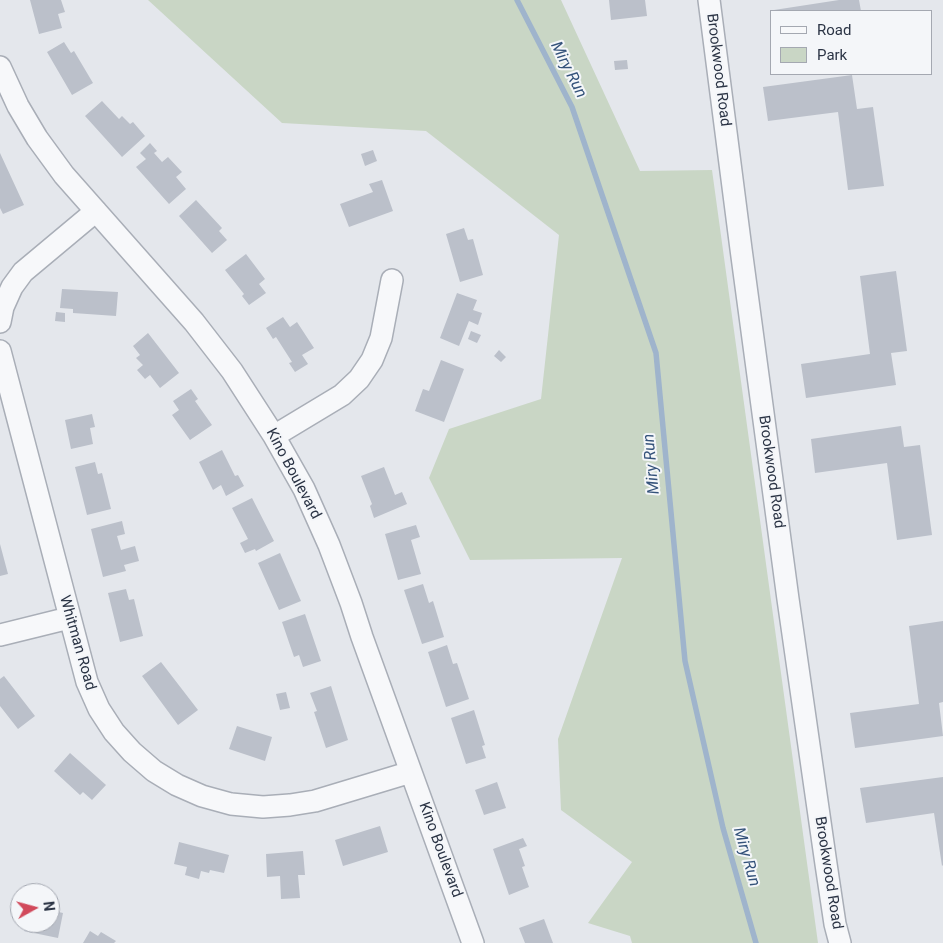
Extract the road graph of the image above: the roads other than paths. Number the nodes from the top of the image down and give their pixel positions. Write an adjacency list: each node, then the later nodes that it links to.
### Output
1 (709, 0): 12 (street, Brookwood Road)
2 (0, 67): 3 (street, Kino Boulevard)
3 (96, 211): 5 (street); 7 (street, Kino Boulevard)
4 (392, 280): 7 (street)
5 (0, 322)
6 (0, 351): 8 (street, Whitman Road)
7 (274, 436): 10 (street, Kino Boulevard)
8 (69, 618): 9 (street); 10 (street, Whitman Road)
9 (0, 635)
10 (411, 772): 11 (street, Kino Boulevard)
11 (473, 943)
12 (840, 943)

